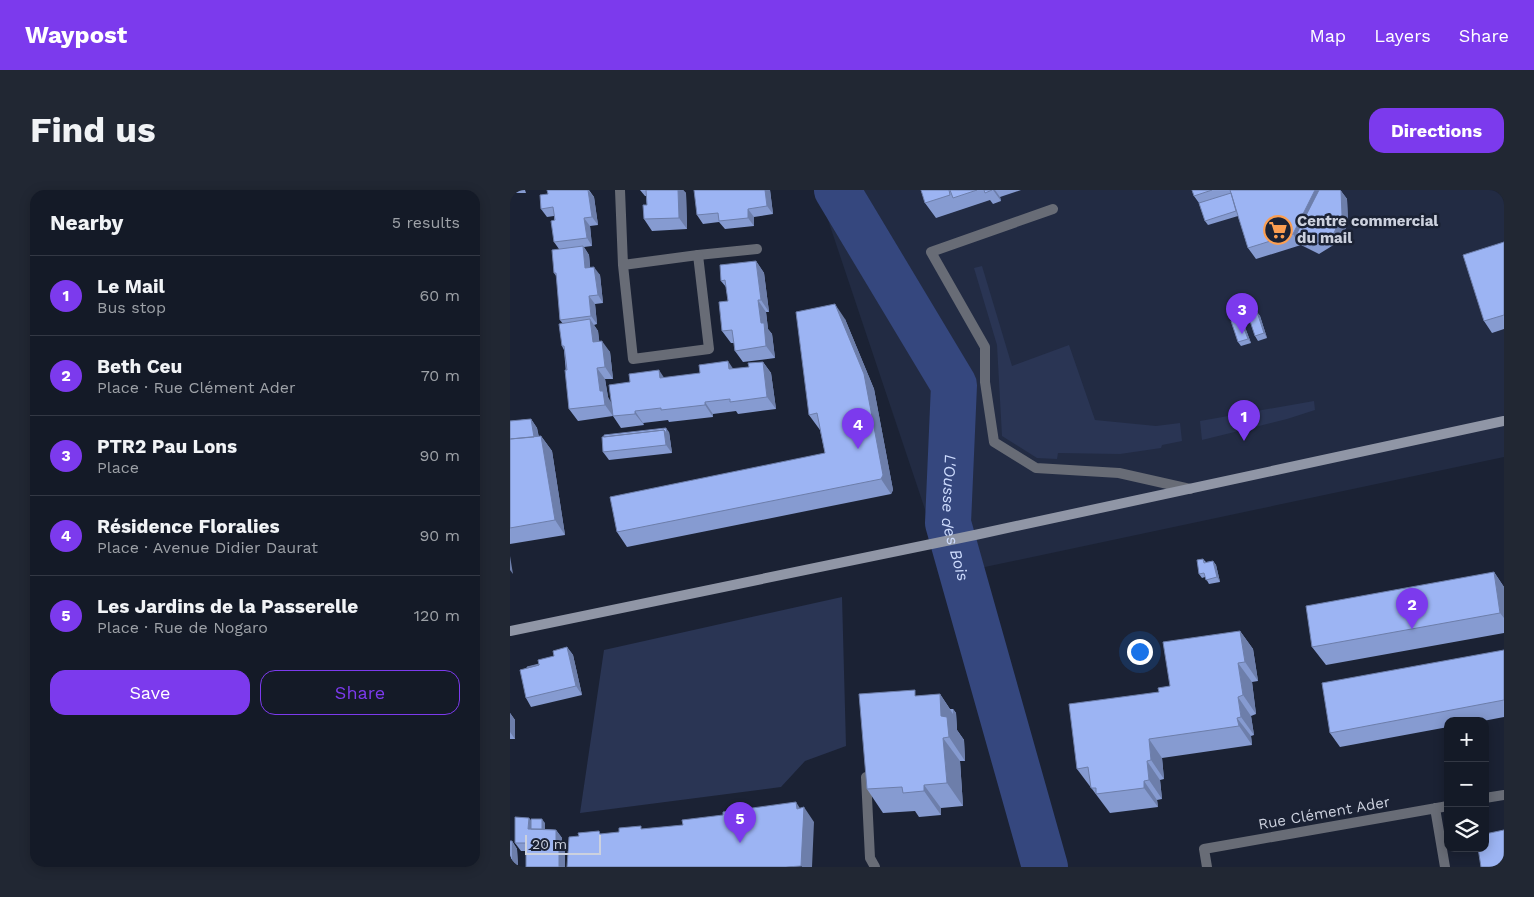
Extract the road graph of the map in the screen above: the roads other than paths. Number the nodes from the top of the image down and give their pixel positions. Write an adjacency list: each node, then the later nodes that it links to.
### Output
1 (620, 190): 5 (street)
2 (1053, 209): 7 (street)
3 (757, 249): 4 (street)
4 (698, 255): 5 (street); 5 (street)
5 (623, 266)
6 (1504, 421): 7 (main road)
7 (1191, 490): 8 (main road)
8 (510, 631)
9 (866, 763): 14 (street)
10 (1504, 795): 11 (street)
11 (1489, 797)
12 (1444, 807): 13 (street, Rue Clément Ader)
13 (1434, 808): 15 (street, Rue Clément Ader); 16 (street)
14 (875, 867)
15 (1207, 867)
16 (1445, 867)

